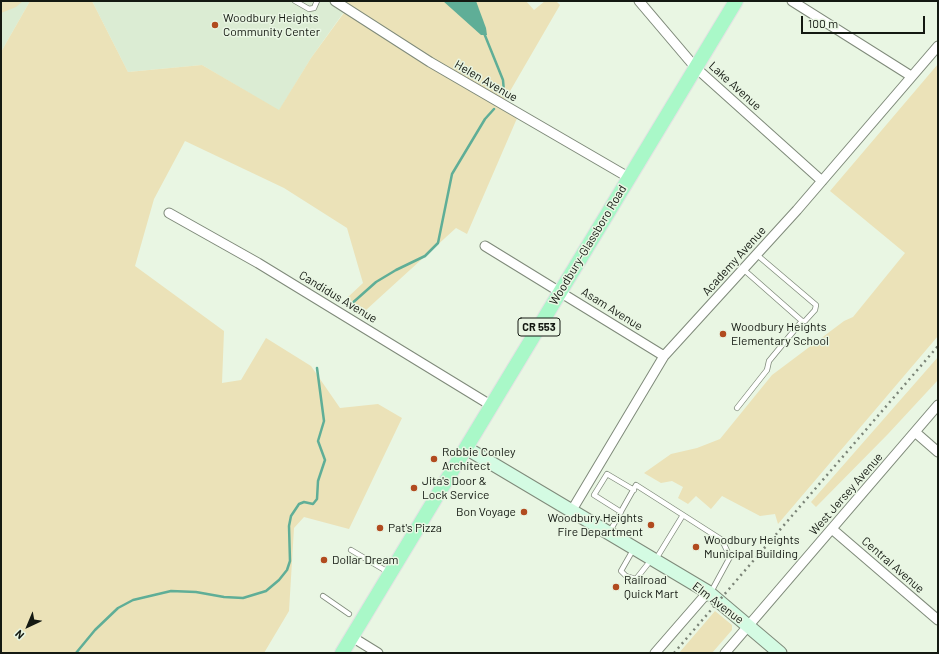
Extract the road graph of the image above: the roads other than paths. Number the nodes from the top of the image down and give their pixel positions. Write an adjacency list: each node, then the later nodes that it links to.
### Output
1 (295, 1): 2 (lane)
2 (317, 1)
3 (335, 1): 10 (street, Helen Avenue)
4 (639, 1): 8 (street, Lake Avenue)
5 (736, 1): 8 (main road, Woodbury-Glassboro Road / CR 553)
6 (792, 1): 9 (street)
7 (938, 46): 9 (street, Academy Avenue)
8 (695, 67): 10 (main road, Woodbury-Glassboro Road / CR 553); 11 (street, Lake Avenue)
9 (911, 76): 11 (street, Academy Avenue)
10 (628, 178): 16 (main road, Woodbury-Glassboro Road / CR 553)
11 (822, 181): 14 (street, Academy Avenue)
12 (169, 213): 20 (street, Candidus Avenue)
13 (485, 246): 16 (street, Asam Avenue)
14 (756, 254): 15 (street, Academy Avenue); 17 (lane)
15 (743, 269): 17 (lane); 18 (street, Academy Avenue)
16 (560, 291): 18 (street, Asam Avenue); 20 (main road, Woodbury-Glassboro Road / CR 553)
17 (802, 320): 21 (lane)
18 (664, 356): 26 (street, Academy Avenue)
19 (938, 405): 22 (street, West Jersey Avenue)
20 (492, 406): 23 (main road, Woodbury-Glassboro Road / CR 553)
21 (737, 408)
22 (915, 432): 24 (street); 29 (street, West Jersey Avenue)
23 (466, 448): 26 (main road, Elm Avenue); 34 (main road, Woodbury-Glassboro Road / CR 553)
24 (938, 452)
25 (634, 490): 27 (lane); 27 (lane); 28 (lane)
26 (572, 510): 30 (main road, Elm Avenue)
27 (621, 512): 30 (lane)
28 (683, 515): 33 (lane); 35 (lane)
29 (832, 529): 38 (street, Central Avenue); 39 (street, West Jersey Avenue)
30 (609, 533): 31 (main road, Elm Avenue)
31 (635, 548): 33 (main road, Elm Avenue); 33 (lane)
32 (351, 550): 34 (lane)
33 (654, 560): 35 (main road, Elm Avenue)
34 (390, 573): 40 (main road, Woodbury-Glassboro Road / CR 553)
35 (709, 593): 39 (main road, Elm Avenue); 43 (street)
36 (323, 596): 37 (lane)
37 (349, 614)
38 (938, 620)
39 (749, 626): 44 (street, West Jersey Avenue); 45 (main road, Elm Avenue)
40 (352, 638): 41 (main road, Woodbury-Glassboro Road / CR 553); 42 (street)
41 (342, 653)
42 (378, 653)
43 (655, 653)
44 (725, 653)
45 (780, 653)

